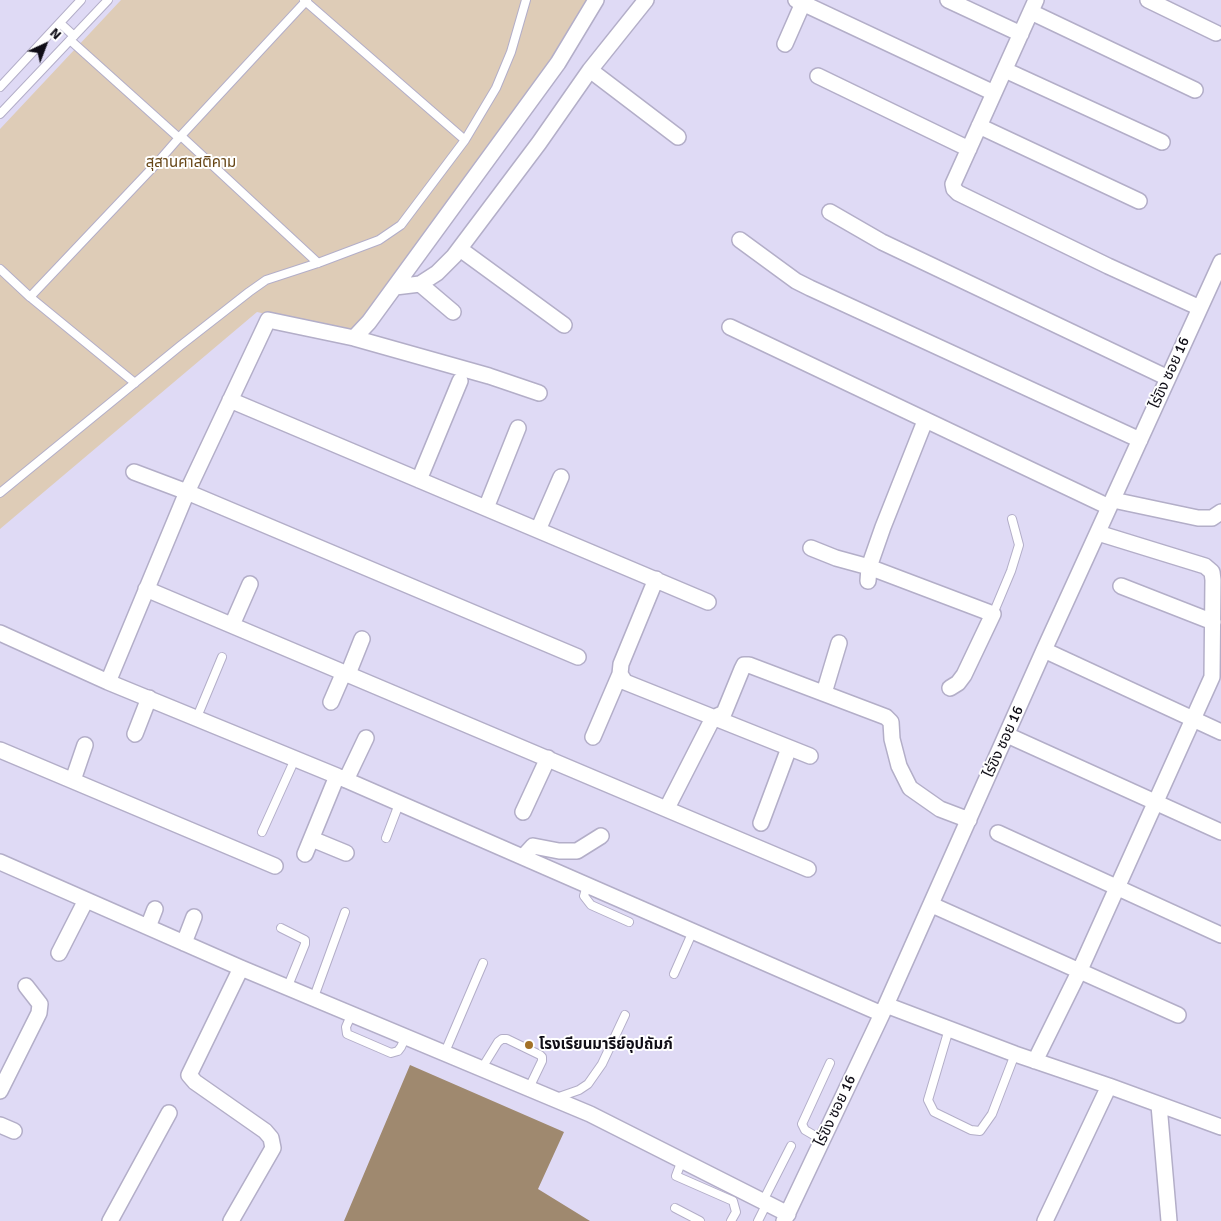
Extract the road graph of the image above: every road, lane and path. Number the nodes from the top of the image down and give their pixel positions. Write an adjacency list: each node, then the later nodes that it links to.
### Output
1 (81, 0): 11 (lane)
2 (108, 0): 14 (lane)
3 (526, 0): 26 (lane)
4 (596, 0): 37 (street)
5 (646, 0): 16 (street)
6 (948, 0): 13 (street)
7 (1148, 0): 12 (street)
8 (306, 1): 24 (lane); 26 (lane)
9 (799, 2): 15 (street); 21 (street)
10 (1034, 6): 13 (street); 20 (street)
11 (60, 23): 14 (lane); 19 (lane)
12 (1216, 33)
13 (1021, 34): 17 (street)
14 (72, 38): 22 (lane); 24 (lane)
15 (785, 44)
16 (590, 70): 25 (street); 32 (street)
17 (1005, 70): 21 (street); 27 (street)
18 (818, 76): 28 (street)
19 (0, 87)
20 (1195, 90)
21 (994, 93): 23 (street)
22 (0, 114)
23 (980, 126): 28 (street); 29 (street)
24 (180, 137): 34 (lane); 38 (lane)
25 (678, 137)
26 (465, 140): 34 (lane)
27 (1162, 142)
28 (969, 149): 39 (street)
29 (1138, 201)
30 (830, 212): 44 (street)
31 (740, 240): 51 (street)
32 (460, 249): 36 (street); 41 (street)
33 (1221, 262): 39 (street, ไร่ขิง ซอย 16)
34 (318, 264): 46 (lane)
35 (0, 269): 38 (lane)
36 (420, 284): 37 (street); 40 (street)
37 (395, 287): 43 (street)
38 (30, 297): 46 (lane)
39 (1200, 308): 44 (street, ไร่ขิง ซอย 16)
40 (452, 312)
41 (564, 325)
42 (730, 327): 49 (street)
43 (354, 338): 47 (street); 48 (street)
44 (1168, 378): 51 (street, ไร่ขิง ซอย 16)
45 (460, 381): 54 (street)
46 (135, 383): 56 (lane)
47 (539, 393)
48 (230, 400): 54 (street); 55 (street)
49 (925, 421): 57 (street); 64 (street)
50 (518, 428): 58 (street)
51 (1140, 440): 57 (street, ไร่ขิง ซอย 16)
52 (134, 472): 55 (street)
53 (561, 477): 61 (street)
54 (419, 480): 58 (street)
55 (187, 492): 68 (street); 78 (street)
56 (0, 493)
57 (1111, 504): 59 (street); 62 (street, ไร่ขิง ซอย 16)
58 (486, 508): 61 (street)
59 (1221, 512)
60 (1012, 519): 70 (lane)
61 (538, 530): 65 (street)
62 (1098, 533): 71 (street); 76 (street, ไร่ขิง ซอย 16)
63 (812, 548): 64 (street)
64 (869, 574): 70 (street)
65 (656, 580): 69 (street); 80 (street)
66 (250, 584): 72 (street)
67 (1121, 586): 71 (street)
68 (146, 588): 72 (street); 81 (street)
69 (708, 602)
70 (993, 614): 82 (street)
71 (1213, 622): 88 (street)
72 (232, 625): 79 (street)
73 (0, 634): 81 (street)
74 (362, 638): 79 (street)
75 (839, 643): 83 (street)
76 (1044, 650): 88 (street); 91 (street, ไร่ขิง ซอย 16)
77 (222, 657): 86 (lane)
78 (578, 657)
79 (346, 673): 85 (street); 98 (street)
80 (620, 674): 87 (street); 92 (street)
81 (108, 682): 84 (street)
82 (950, 688)
83 (824, 694): 87 (street); 106 (street)
84 (149, 698): 86 (street); 90 (street)
85 (331, 702)
86 (197, 717): 99 (street)
87 (713, 718): 95 (street); 104 (street)
88 (1192, 720): 89 (street); 102 (street)
89 (1221, 732)
90 (135, 734)
91 (1007, 735): 102 (street); 106 (street, ไร่ขิง ซอย 16)
92 (593, 737)
93 (366, 738): 100 (street)
94 (85, 745): 101 (street)
95 (789, 748): 97 (street); 107 (street)
96 (0, 750): 101 (street)
97 (810, 756)
98 (548, 758): 104 (street); 105 (street)
99 (295, 759): 100 (street); 108 (lane)
100 (342, 778): 103 (street); 112 (street)
101 (72, 780): 118 (street)
102 (1155, 802): 110 (street); 121 (street)
103 (399, 804): 113 (lane); 116 (street)
104 (666, 808): 119 (street)
105 (523, 812)
106 (969, 820): 123 (street, ไร่ขิง ซอย 16)
107 (761, 823)
108 (262, 832)
109 (998, 832): 121 (street)
110 (1221, 832)
111 (601, 836): 116 (street)
112 (312, 838): 114 (street); 115 (street)
113 (386, 838)
114 (305, 854)
115 (346, 854)
116 (523, 857): 120 (street)
117 (0, 862): 122 (street)
118 (275, 866)
119 (808, 869)
120 (587, 885): 127 (lane); 130 (street)
121 (1116, 887): 131 (street); 136 (street)
122 (86, 900): 128 (street); 133 (street)
123 (932, 905): 136 (street); 141 (street, ไร่ขิง ซอย 16)
124 (155, 909): 128 (street)
125 (345, 912): 140 (lane)
126 (194, 917): 132 (street)
127 (629, 922)
128 (148, 927): 132 (street)
129 (281, 928): 139 (lane)
130 (693, 931): 137 (lane); 141 (street)
131 (1221, 935)
132 (184, 943): 135 (street)
133 (59, 953)
134 (482, 963): 147 (lane)
135 (241, 968): 139 (street); 168 (street)
136 (1079, 972): 144 (street); 149 (street)
137 (674, 974)
138 (26, 986): 154 (street)
139 (288, 986): 140 (street)
140 (314, 997): 142 (street)
141 (884, 1010): 145 (street); 161 (street, ไร่ขิง ซอย 16)
142 (352, 1013): 146 (street); 146 (lane)
143 (625, 1015): 155 (lane)
144 (1178, 1015)
145 (949, 1029): 148 (street); 148 (lane)
146 (406, 1036): 147 (street)
147 (444, 1052): 151 (street)
148 (1015, 1054): 149 (street)
149 (1035, 1062): 152 (street)
150 (830, 1063): 161 (lane)
151 (482, 1068): 153 (street); 153 (lane)
152 (1109, 1086): 156 (street); 172 (street)
153 (529, 1088): 155 (street)
154 (0, 1091)
155 (555, 1099): 163 (street)
156 (1159, 1105): 159 (street); 173 (street)
157 (169, 1113): 167 (street)
158 (0, 1125): 160 (street)
159 (1221, 1127)
160 (14, 1131)
161 (822, 1140): 166 (street, ไร่ขิง ซอย 16)
162 (791, 1146): 164 (lane)
163 (682, 1160): 164 (street); 170 (lane)
164 (765, 1202): 166 (street); 171 (lane)
165 (675, 1208): 169 (lane)
166 (786, 1217)
167 (110, 1221)
168 (231, 1221)
169 (700, 1221)
170 (731, 1221)
171 (758, 1221)
172 (1044, 1221)
173 (1170, 1221)

